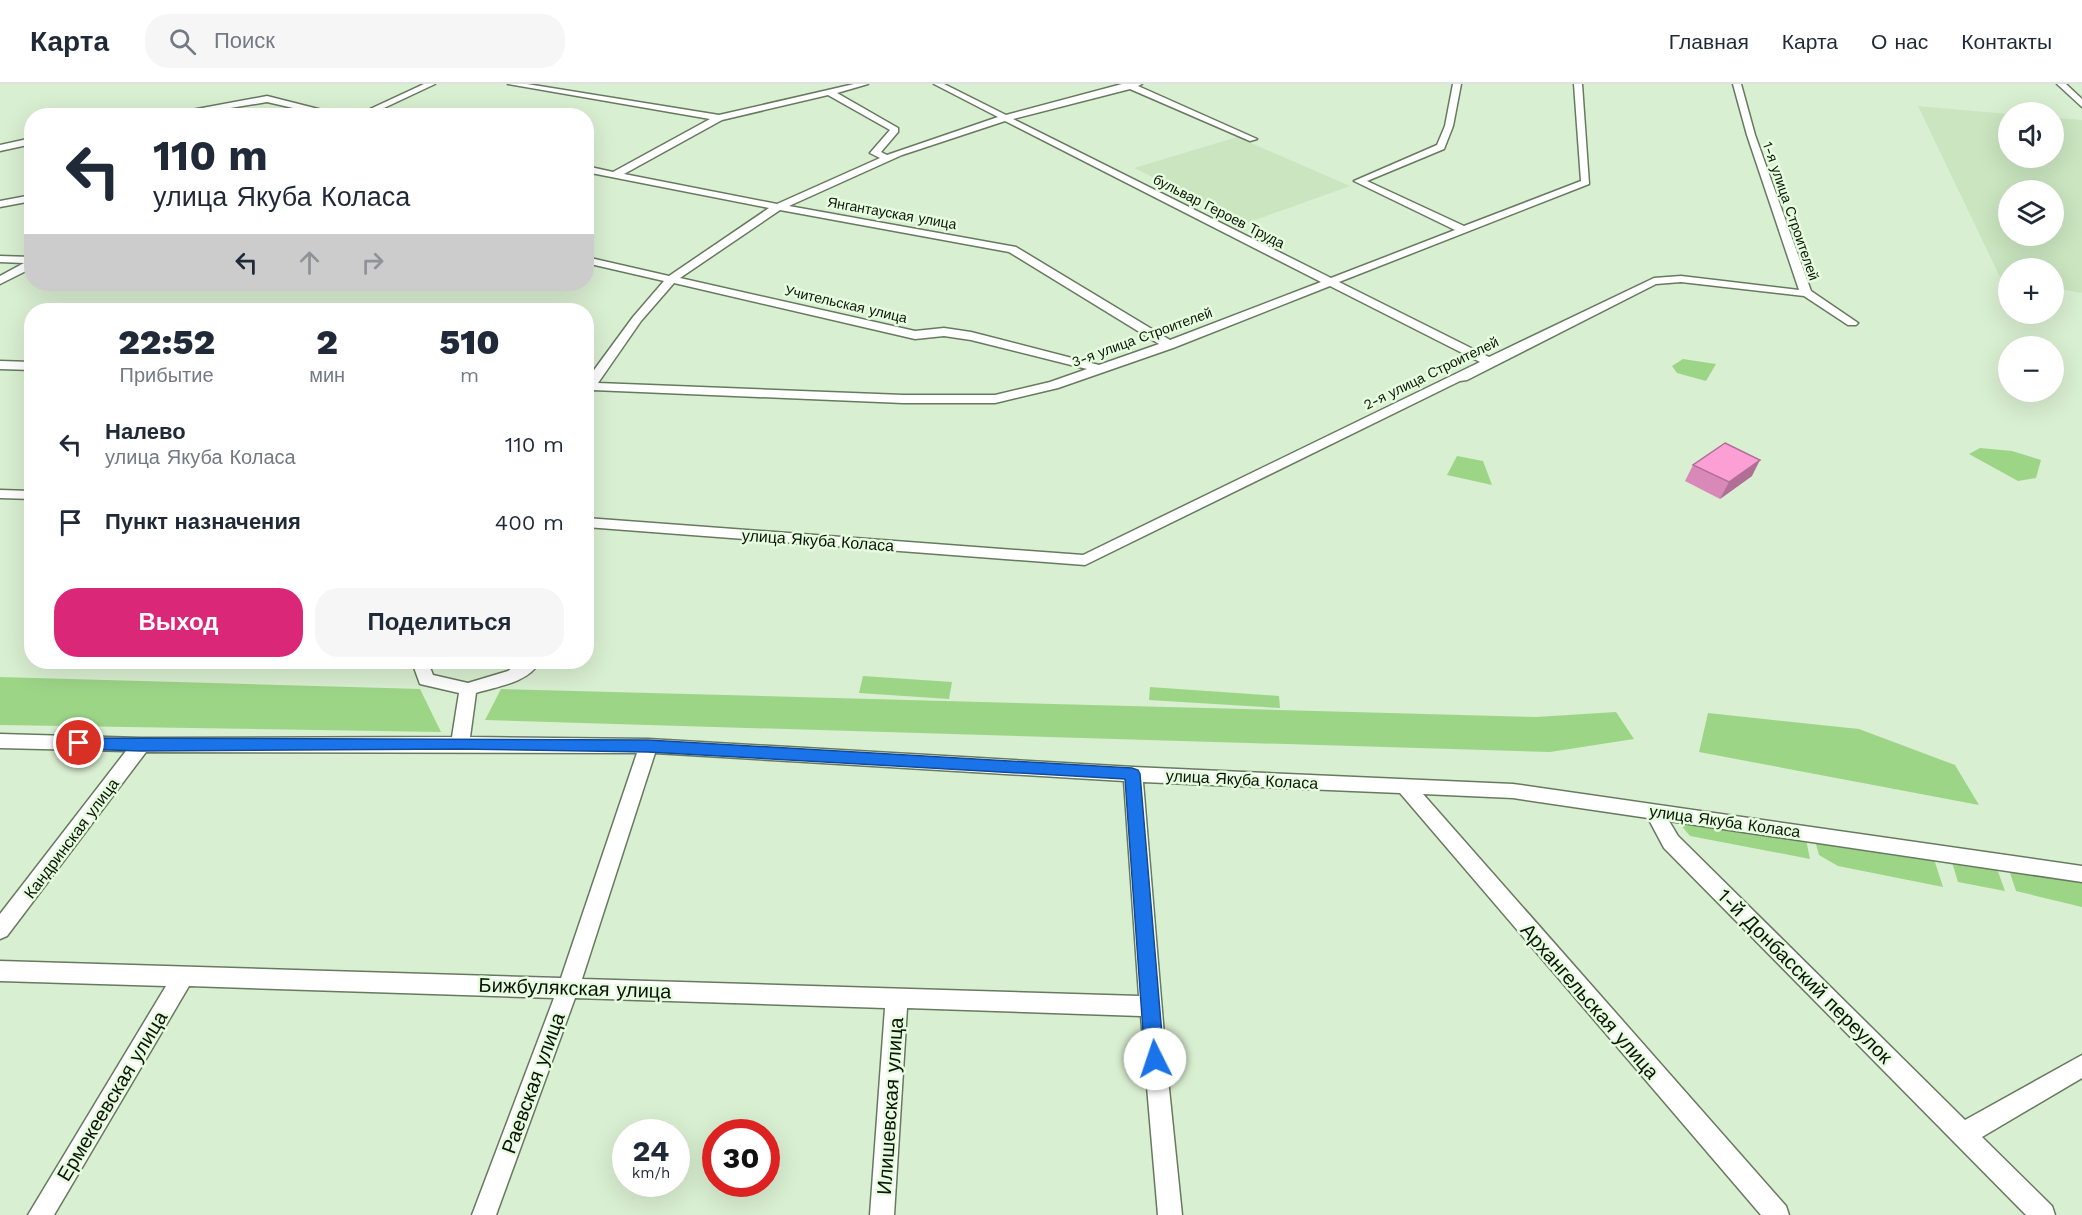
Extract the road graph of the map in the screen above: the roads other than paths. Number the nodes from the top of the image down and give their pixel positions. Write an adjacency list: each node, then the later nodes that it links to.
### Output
1 (432, 84): 15 (street)
2 (512, 84): 16 (street)
3 (864, 84): 11 (street)
4 (938, 84): 17 (street, бульвар Героев Труда)
5 (1457, 84): 27 (street)
6 (1578, 84): 27 (street, 3-я улица Строителей)
7 (1737, 84): 35 (street, 1-я улица Строителей)
8 (1131, 85): 17 (street); 18 (street)
9 (2063, 86): 10 (street); 12 (street)
10 (2082, 90)
11 (829, 92): 16 (street); 21 (street)
12 (2082, 104)
13 (212, 108): 14 (street)
14 (307, 108)
15 (377, 108)
16 (719, 118): 23 (street)
17 (1005, 118): 21 (street); 34 (street, бульвар Героев Труда)
18 (1253, 139)
19 (24, 143): 20 (street)
20 (0, 148)
21 (887, 158): 26 (street)
22 (594, 171): 23 (street, Янгантауская улица)
23 (614, 175): 26 (street, Янгантауская улица)
24 (24, 200): 25 (street)
25 (0, 204)
26 (778, 207): 32 (street); 37 (street, Янгантауская улица)
27 (1464, 230): 34 (street, 3-я улица Строителей)
28 (0, 259): 29 (street)
29 (24, 260)
30 (594, 262): 32 (street, Учительская улица)
31 (24, 266): 33 (street)
32 (672, 279): 41 (street, Учительская улица); 42 (street)
33 (0, 281)
34 (1332, 282): 37 (street, 3-я улица Строителей); 38 (street, бульвар Героев Труда)
35 (1806, 292): 36 (street, 1-я улица Строителей); 38 (street, 2-я улица Строителей)
36 (1852, 323)
37 (1170, 345): 41 (street, 3-я улица Строителей)
38 (1489, 362): 47 (street, 2-я улица Строителей)
39 (0, 365): 40 (street)
40 (24, 366)
41 (1100, 369): 43 (street, 3-я улица Строителей)
42 (594, 379)
43 (594, 387)
44 (0, 494): 45 (street)
45 (24, 495)
46 (594, 523): 47 (street, улица Якуба Коласа)
47 (1085, 560)
48 (422, 669): 50 (street)
49 (522, 669): 50 (street)
50 (468, 689): 52 (street)
51 (0, 741): 53 (street, улица Якуба Коласа)
52 (460, 744): 53 (street, улица Якуба Коласа); 54 (street, улица Якуба Коласа)
53 (141, 745): 59 (street, Кандринская улица)
54 (648, 746): 55 (street, улица Якуба Коласа); 62 (street, Раевская улица)
55 (1132, 774): 56 (street, улица Якуба Коласа); 64 (street)
56 (1405, 786): 57 (street, улица Якуба Коласа); 71 (street, Архангельская улица)
57 (1654, 811): 58 (street, улица Якуба Коласа); 66 (street, 1-й Донбасский переулок)
58 (2082, 874)
59 (0, 930)
60 (0, 970): 61 (street, Бижбулякская улица)
61 (184, 976): 62 (street, Бижбулякская улица); 67 (street, Ермекеевская улица)
62 (568, 988): 63 (street, Бижбулякская улица); 68 (street, Раевская улица)
63 (897, 998): 64 (street, Бижбулякская улица); 69 (street, Илишевская улица)
64 (1150, 1006): 70 (street)
65 (2082, 1066): 66 (street)
66 (1964, 1134): 72 (street, 1-й Донбасский переулок)
67 (40, 1215)
68 (484, 1215)
69 (882, 1215)
70 (1170, 1215)
71 (1777, 1215)
72 (2043, 1215)

